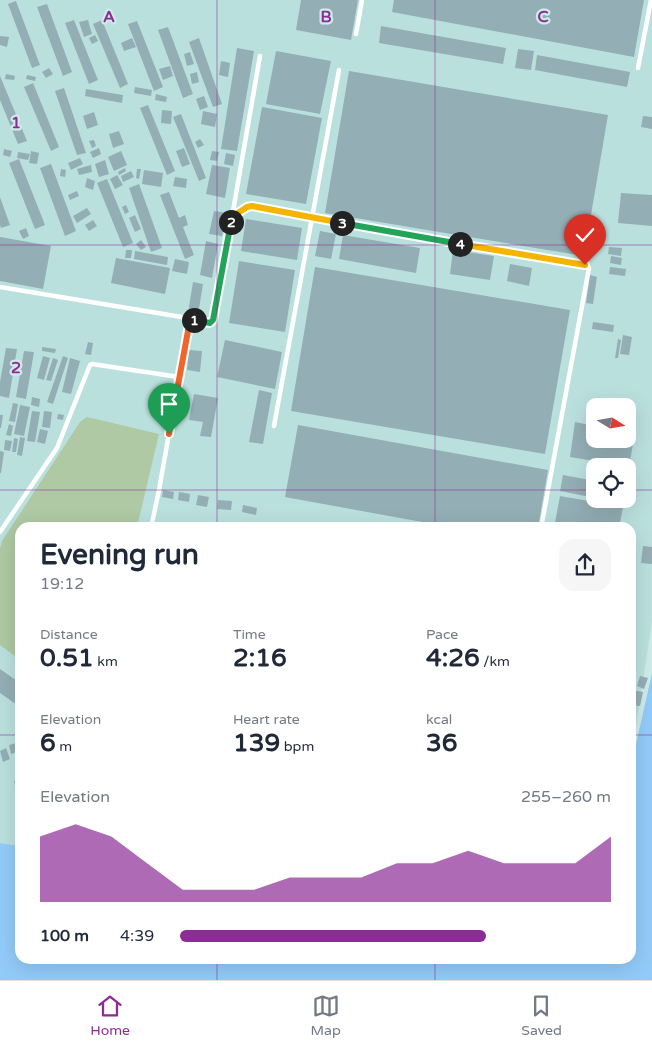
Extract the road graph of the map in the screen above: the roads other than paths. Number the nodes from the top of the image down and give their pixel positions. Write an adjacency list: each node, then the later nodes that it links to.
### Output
1 (362, 0): 3 (lane)
2 (650, 0): 5 (lane)
3 (356, 34)
4 (260, 56): 7 (lane)
5 (638, 68)
6 (340, 70): 8 (lane)
7 (232, 217): 8 (lane); 10 (lane)
8 (313, 218): 12 (lane); 14 (lane)
9 (0, 287): 10 (lane)
10 (190, 320): 11 (lane)
11 (179, 377): 13 (lane); 15 (lane)
12 (274, 426)
13 (151, 522)
14 (542, 522)
15 (0, 532)

